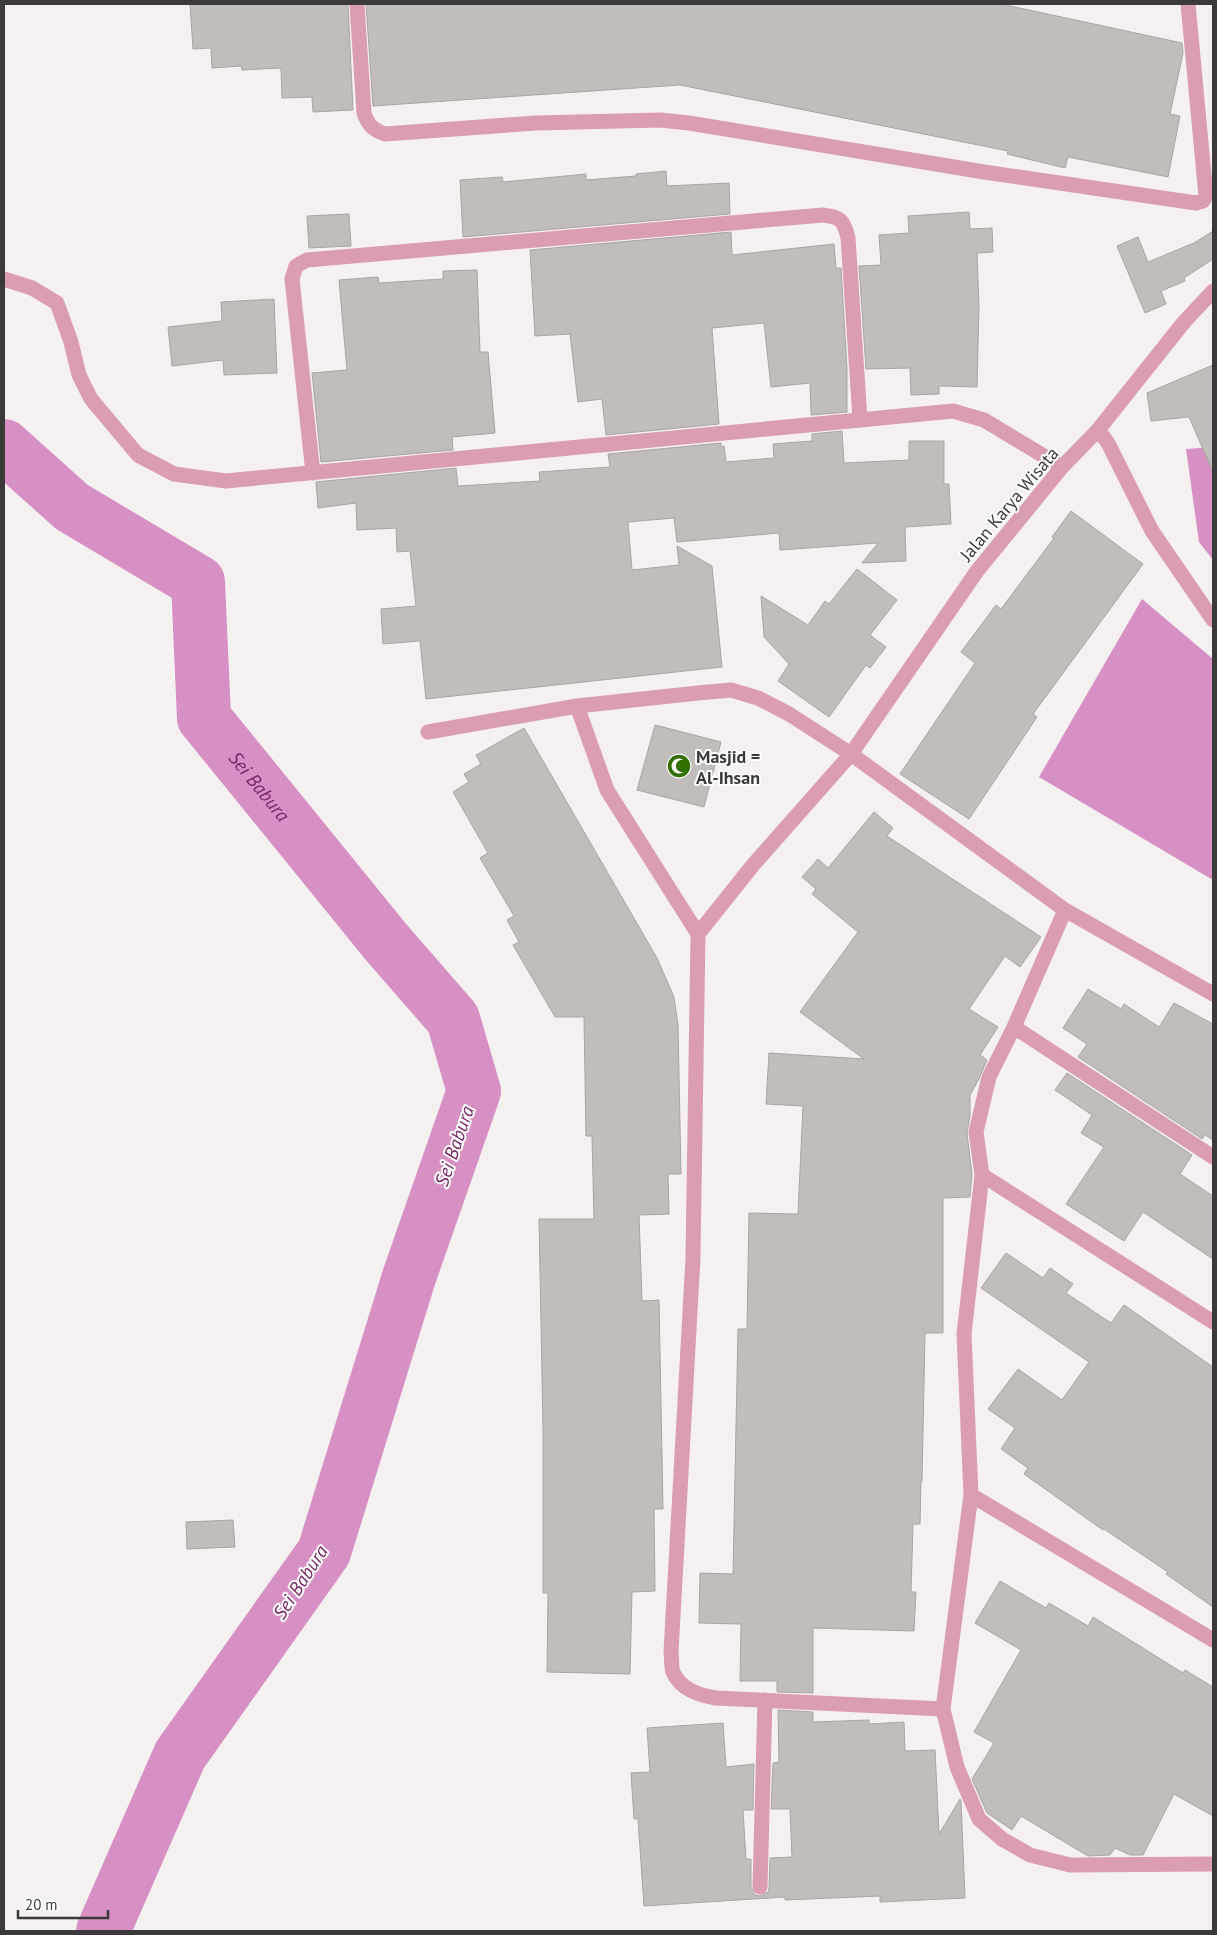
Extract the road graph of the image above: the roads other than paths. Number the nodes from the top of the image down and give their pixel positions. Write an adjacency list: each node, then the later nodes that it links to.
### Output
1 (357, 4): 2 (street)
2 (1188, 4)
3 (4, 279): 8 (street)
4 (1213, 291): 6 (street, Jalan Karya Wisata)
5 (860, 419): 7 (street); 8 (street); 8 (street)
6 (1098, 430): 7 (street, Jalan Karya Wisata); 9 (street)
7 (1062, 467): 12 (street, Jalan Karya Wisata)
8 (313, 473)
9 (1213, 620)
10 (577, 706): 11 (street); 12 (street); 14 (street)
11 (428, 732)
12 (851, 754): 13 (street); 14 (street, Jalan Karya Wisata)
13 (1066, 910): 15 (street); 16 (street)
14 (698, 934): 22 (street)
15 (1213, 994)
16 (1014, 1027): 17 (street); 18 (street)
17 (1213, 1157)
18 (982, 1175): 19 (street); 20 (street)
19 (1213, 1322)
20 (971, 1495): 21 (street); 23 (street)
21 (1213, 1640)
22 (765, 1700): 23 (street); 25 (street)
23 (943, 1709): 24 (street)
24 (1213, 1864)
25 (760, 1887)

